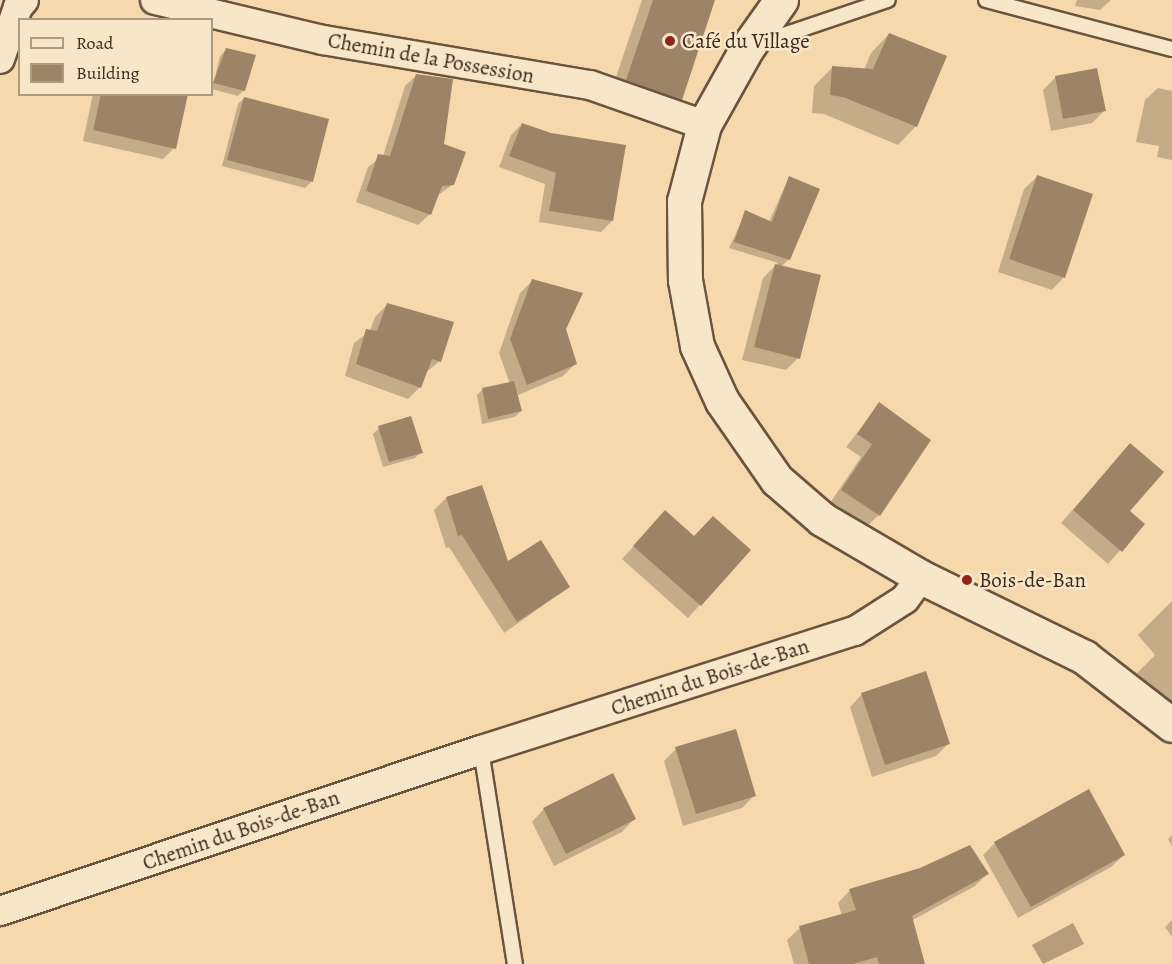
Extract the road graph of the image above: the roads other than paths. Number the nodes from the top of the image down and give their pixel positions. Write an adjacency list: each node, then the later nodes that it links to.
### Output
1 (24, 0): 8 (street)
2 (155, 0): 9 (street, Chemin de la Possession)
3 (781, 0): 6 (street)
4 (888, 0): 6 (lane)
5 (986, 0): 7 (lane)
6 (747, 48): 9 (street)
7 (1172, 50)
8 (0, 59)
9 (704, 125): 10 (street)
10 (921, 577): 11 (street); 12 (street, Chemin du Bois-de-Ban)
11 (1172, 725)
12 (482, 750): 13 (street, Chemin du Bois-de-Ban); 14 (lane)
13 (0, 911)
14 (515, 964)

